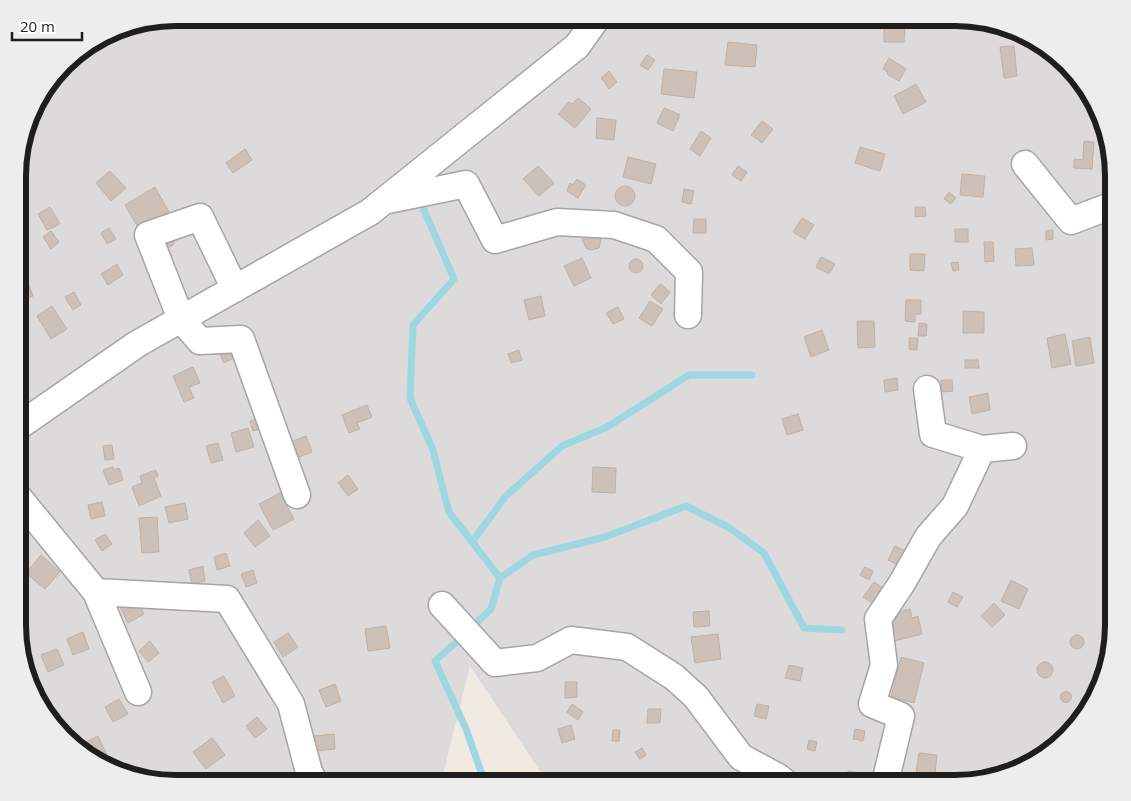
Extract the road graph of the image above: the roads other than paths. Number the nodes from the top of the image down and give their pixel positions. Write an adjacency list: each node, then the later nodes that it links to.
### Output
1 (591, 27): 3 (street)
2 (1025, 164): 4 (street)
3 (384, 200): 5 (street); 6 (street)
4 (1104, 208)
5 (235, 289): 7 (street); 7 (street)
6 (688, 315)
7 (181, 320): 9 (street); 12 (street)
8 (928, 389): 11 (street)
9 (27, 421)
10 (1013, 446): 11 (street)
11 (982, 449): 19 (street)
12 (297, 495)
13 (27, 507): 14 (street)
14 (96, 592): 16 (street); 17 (street)
15 (442, 605): 18 (street)
16 (138, 692)
17 (310, 774)
18 (774, 775)
19 (887, 775)

